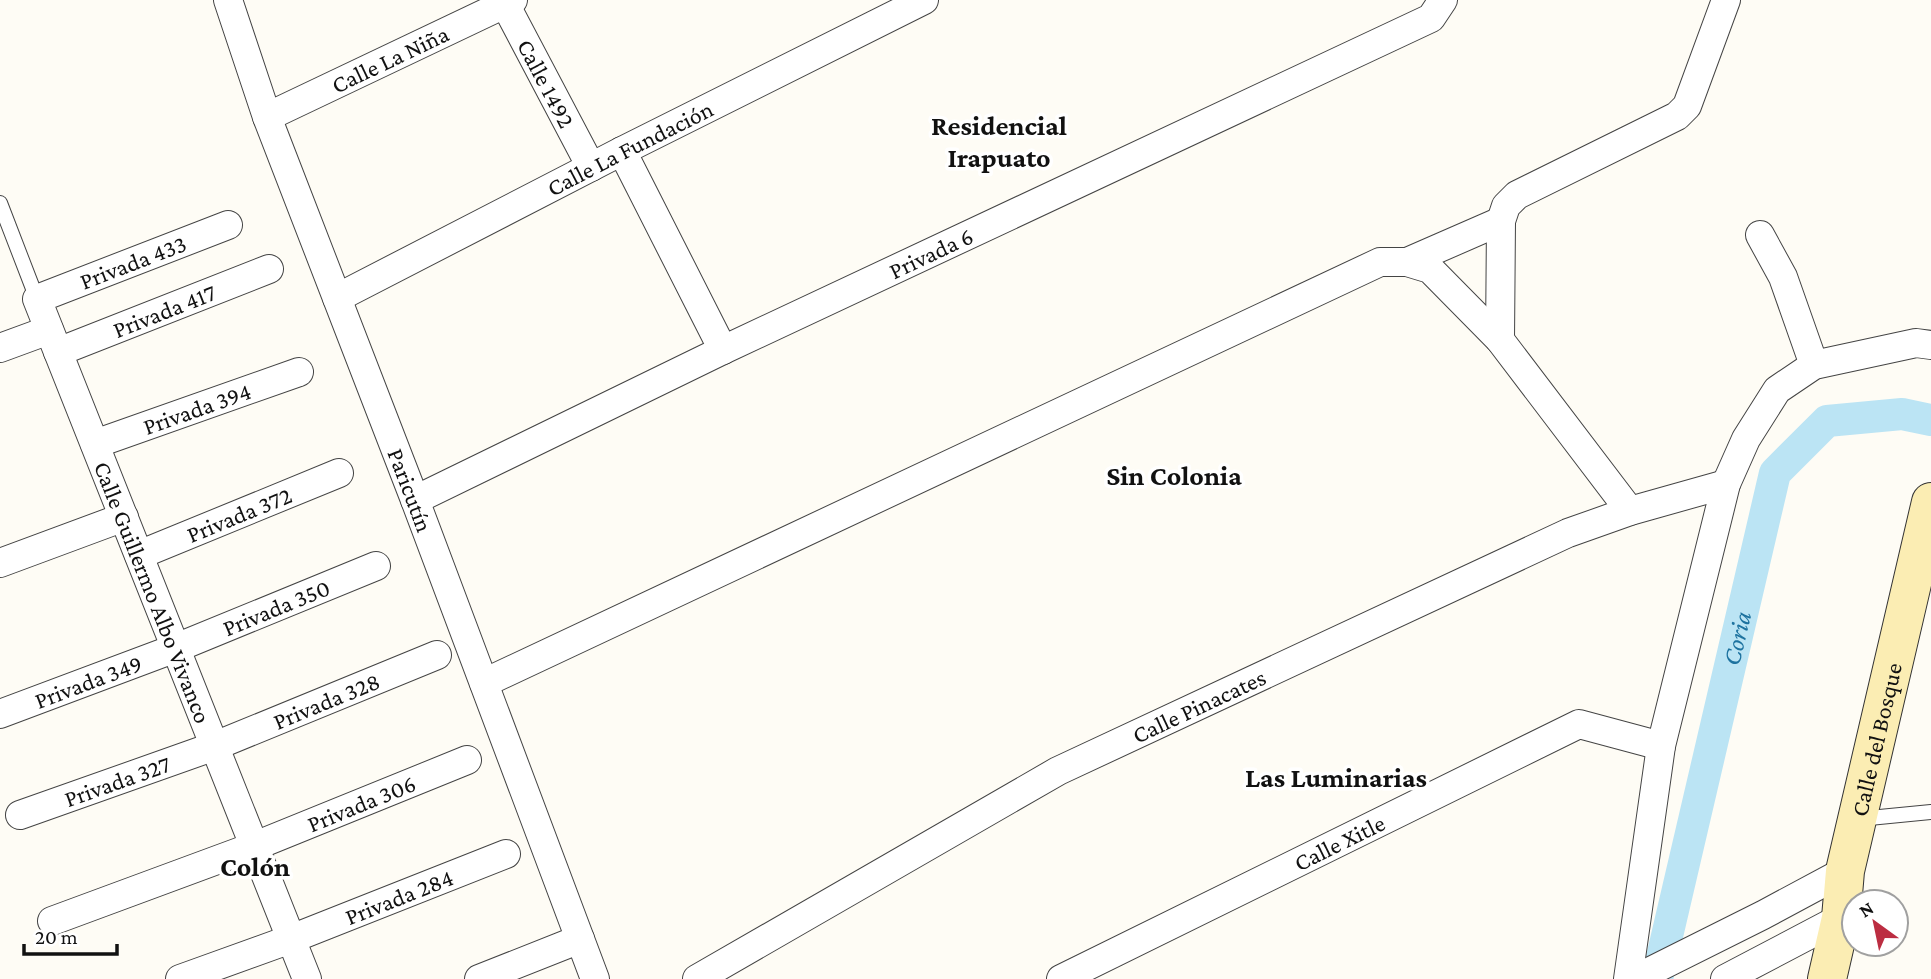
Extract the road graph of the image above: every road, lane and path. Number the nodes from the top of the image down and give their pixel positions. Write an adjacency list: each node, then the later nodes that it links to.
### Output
1 (228, 0): 6 (street, Paricutín)
2 (924, 0): 7 (street, Calle La Fundación)
3 (1443, 0): 21 (street, Privada 6)
4 (1726, 0): 10 (street)
5 (507, 1): 6 (street, Calle La Niña); 8 (street, Calle 1492)
6 (267, 117): 15 (street, Paricutín)
7 (622, 151): 8 (street, Calle La Fundación); 21 (street)
8 (591, 167): 15 (street, Calle La Fundación)
9 (0, 203): 16 (lane, Calle Guillermo Albo Vivanco)
10 (1501, 221): 13 (street); 17 (street)
11 (228, 225): 16 (street, Privada 433)
12 (1760, 235): 22 (street)
13 (1407, 262): 17 (street); 36 (street)
14 (270, 269): 18 (street, Privada 417)
15 (337, 298): 27 (street, Paricutín)
16 (37, 299): 18 (street, Calle Guillermo Albo Vivanco)
17 (1500, 340): 29 (street)
18 (54, 341): 20 (street, Privada 417); 24 (street, Calle Guillermo Albo Vivanco)
19 (1931, 345): 22 (street)
20 (0, 348)
21 (723, 350): 27 (street, Privada 6)
22 (1814, 365): 26 (street)
23 (299, 372): 24 (street, Privada 394)
24 (95, 444): 30 (street, Calle Guillermo Albo Vivanco)
25 (339, 473): 31 (street, Privada 372)
26 (1726, 484): 29 (street, Calle Pinacates); 39 (street)
27 (415, 499): 36 (street, Paricutín)
28 (1931, 502): 43 (street, Calle del Bosque)
29 (1630, 511): 58 (street, Calle Pinacates)
30 (124, 517): 31 (street, Calle Guillermo Albo Vivanco); 32 (street)
31 (139, 555): 34 (street, Calle Guillermo Albo Vivanco)
32 (0, 563)
33 (376, 566): 34 (street, Privada 350)
34 (176, 648): 37 (street, Privada 349); 38 (street, Calle Guillermo Albo Vivanco)
35 (437, 655): 38 (street, Privada 328)
36 (484, 683): 52 (street, Paricutín)
37 (0, 714)
38 (215, 746): 42 (street, Privada 327); 44 (street, Calle Guillermo Albo Vivanco)
39 (1661, 746): 53 (street); 59 (street, Calle Xitle)
40 (467, 760): 44 (street, Privada 306)
41 (1931, 811): 43 (lane)
42 (20, 815)
43 (1857, 820): 46 (street, Calle del Bosque)
44 (254, 846): 49 (street, Privada 306); 51 (street, Calle Guillermo Albo Vivanco)
45 (506, 854): 51 (street, Privada 284)
46 (1845, 871): 47 (street, Calle del Bosque); 53 (street)
47 (1844, 888)
48 (1840, 919): 60 (street)
49 (52, 921)
50 (1840, 922): 61 (street, Calle del Bosque)
51 (291, 939): 54 (street, Privada 284); 55 (street, Calle Guillermo Albo Vivanco)
52 (580, 939): 56 (street); 57 (street, Paricutín)
53 (1639, 976)
54 (180, 979)
55 (307, 979)
56 (479, 979)
57 (595, 979)
58 (697, 979)
59 (1061, 979)
60 (1725, 979)
61 (1827, 979)

